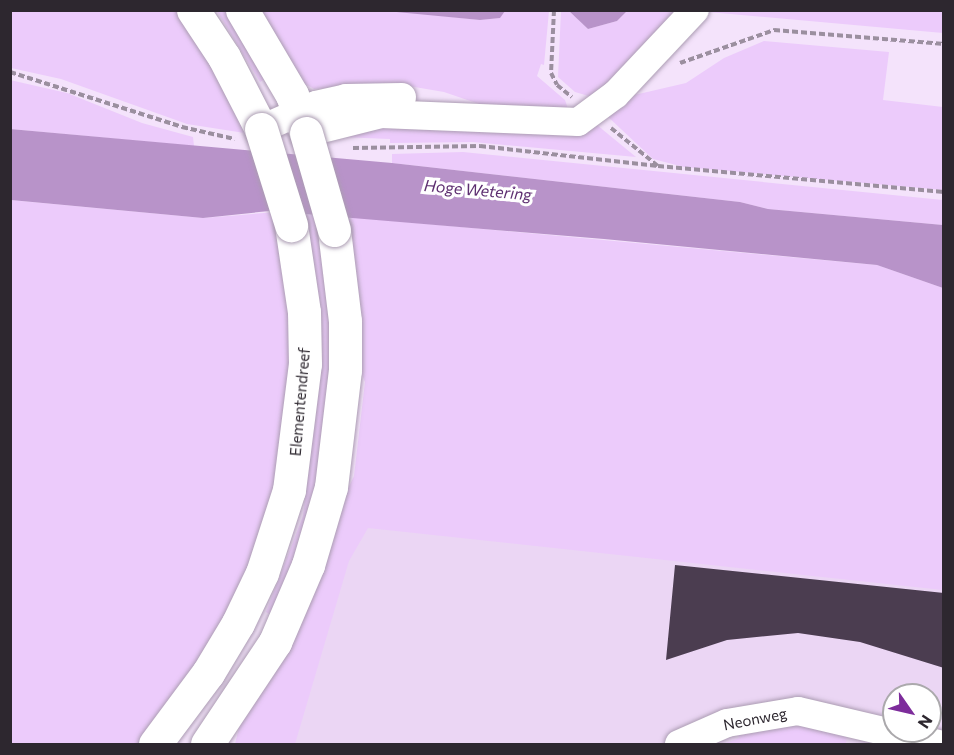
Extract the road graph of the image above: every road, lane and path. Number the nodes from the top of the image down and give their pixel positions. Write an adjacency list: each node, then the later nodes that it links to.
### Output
1 (193, 10): 9 (main road, Elementendreef)
2 (242, 10): 8 (main road)
3 (555, 10): 7 (path)
4 (695, 10): 6 (street)
5 (944, 44): 6 (path)
6 (641, 68): 7 (street)
7 (593, 114): 8 (street); 10 (path)
8 (303, 123): 9 (street); 12 (main road, bridge)
9 (261, 129): 11 (main road, Elementendreef, bridge)
10 (944, 192)
11 (162, 743)
12 (207, 744)
13 (679, 744): 14 (street, Neonweg)
14 (939, 744)

